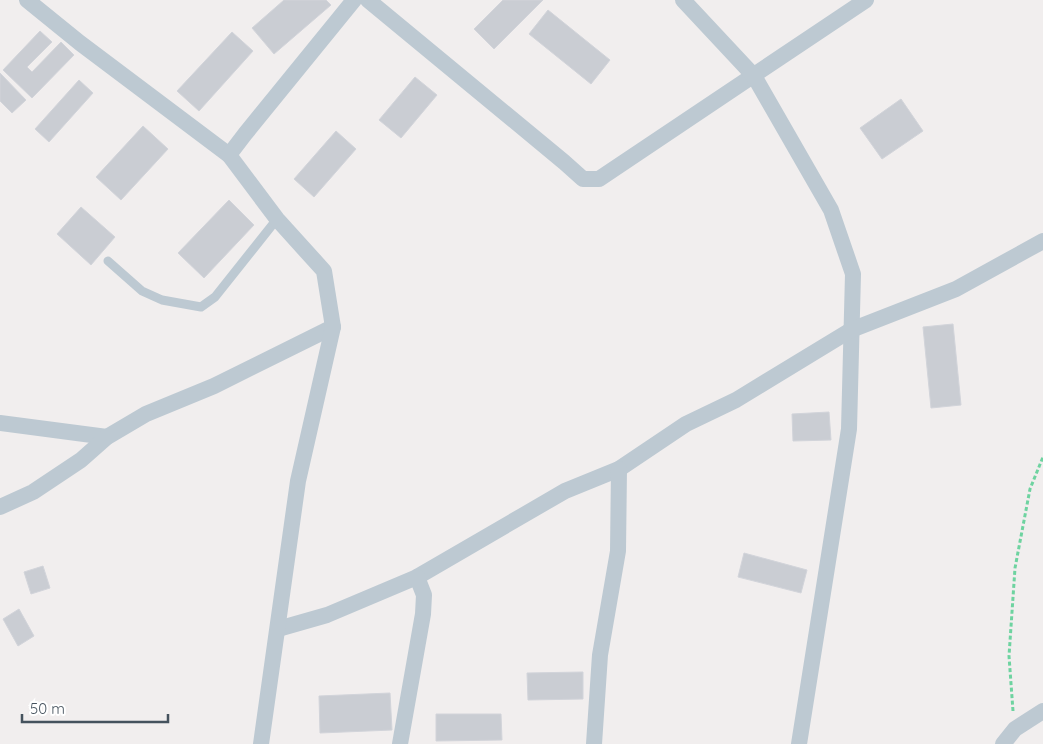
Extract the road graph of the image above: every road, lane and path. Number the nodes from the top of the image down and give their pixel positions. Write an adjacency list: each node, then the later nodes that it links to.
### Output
1 (26, 0): 8 (street)
2 (354, 0): 8 (street)
3 (368, 0): 7 (street)
4 (683, 0): 7 (street)
5 (866, 0): 6 (street)
6 (844, 6): 7 (street)
7 (754, 76): 13 (street)
8 (229, 156): 9 (street)
9 (277, 219): 11 (lane); 12 (street)
10 (1043, 241): 13 (street)
11 (108, 261)
12 (333, 327): 15 (street); 20 (street)
13 (851, 330): 17 (street); 26 (street)
14 (0, 423): 15 (street)
15 (107, 437): 18 (street)
16 (1043, 456): 22 (path)
17 (620, 469): 19 (street); 25 (street)
18 (0, 507)
19 (417, 577): 20 (street); 24 (street)
20 (278, 629): 23 (street)
21 (1043, 711): 22 (street)
22 (1015, 729): 27 (street)
23 (261, 744)
24 (400, 744)
25 (594, 744)
26 (800, 744)
27 (1003, 744)

